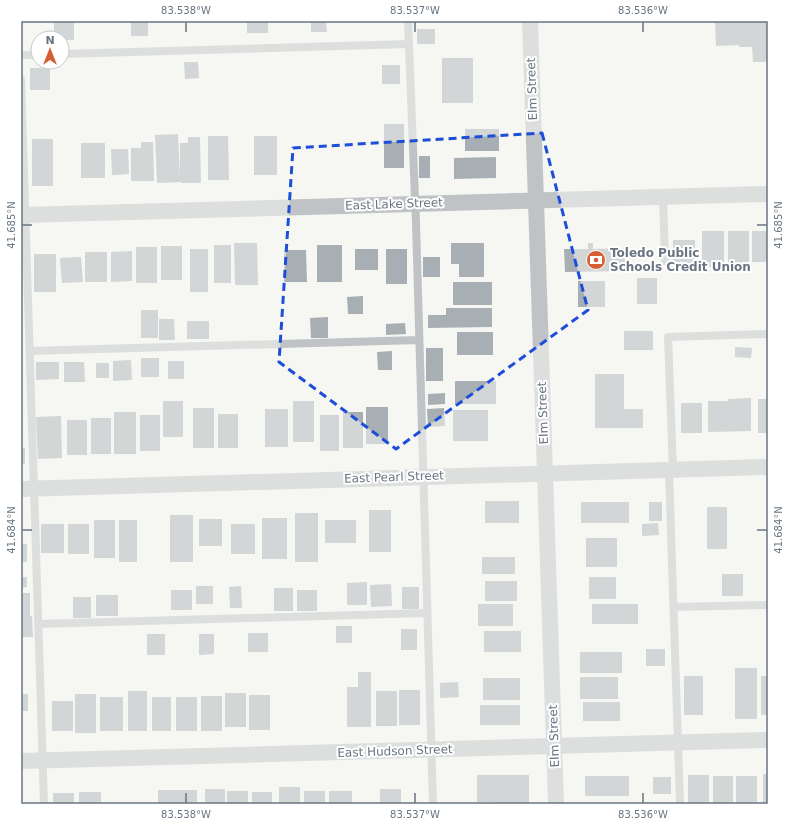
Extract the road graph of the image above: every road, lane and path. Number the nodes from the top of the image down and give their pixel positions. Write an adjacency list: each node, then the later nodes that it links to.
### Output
1 (408, 21): 3 (lane)
2 (530, 21): 8 (street, Elm Street)
3 (409, 44): 4 (lane); 9 (lane)
4 (70, 54)
5 (21, 79): 10 (lane)
6 (768, 194): 7 (street, East Lake Street)
7 (663, 196): 8 (street, East Lake Street); 11 (lane)
8 (536, 200): 9 (street, East Lake Street); 17 (street, Elm Street)
9 (415, 204): 10 (street, East Lake Street); 13 (lane)
10 (23, 215): 14 (lane)
11 (665, 261)
12 (768, 334): 16 (lane)
13 (419, 340): 14 (lane); 18 (lane)
14 (30, 351): 19 (lane)
15 (768, 467): 16 (street, East Pearl Street)
16 (671, 470): 17 (street, East Pearl Street); 21 (lane)
17 (545, 474): 18 (street, East Pearl Street); 26 (street, Elm Street)
18 (423, 477): 19 (street, East Pearl Street); 22 (lane)
19 (27, 488): 23 (lane)
20 (768, 605): 21 (lane)
21 (673, 607): 25 (lane)
22 (427, 613): 23 (lane); 27 (lane)
23 (38, 624): 28 (lane)
24 (768, 740): 25 (street, East Hudson Street)
25 (678, 742): 26 (street, East Hudson Street); 33 (lane)
26 (554, 746): 27 (street, East Hudson Street); 32 (street, Elm Street)
27 (431, 750): 28 (street, East Hudson Street); 31 (lane)
28 (43, 761): 29 (street, East Hudson Street); 30 (lane)
29 (21, 762)
30 (44, 804)
31 (433, 804)
32 (556, 804)
33 (680, 804)

